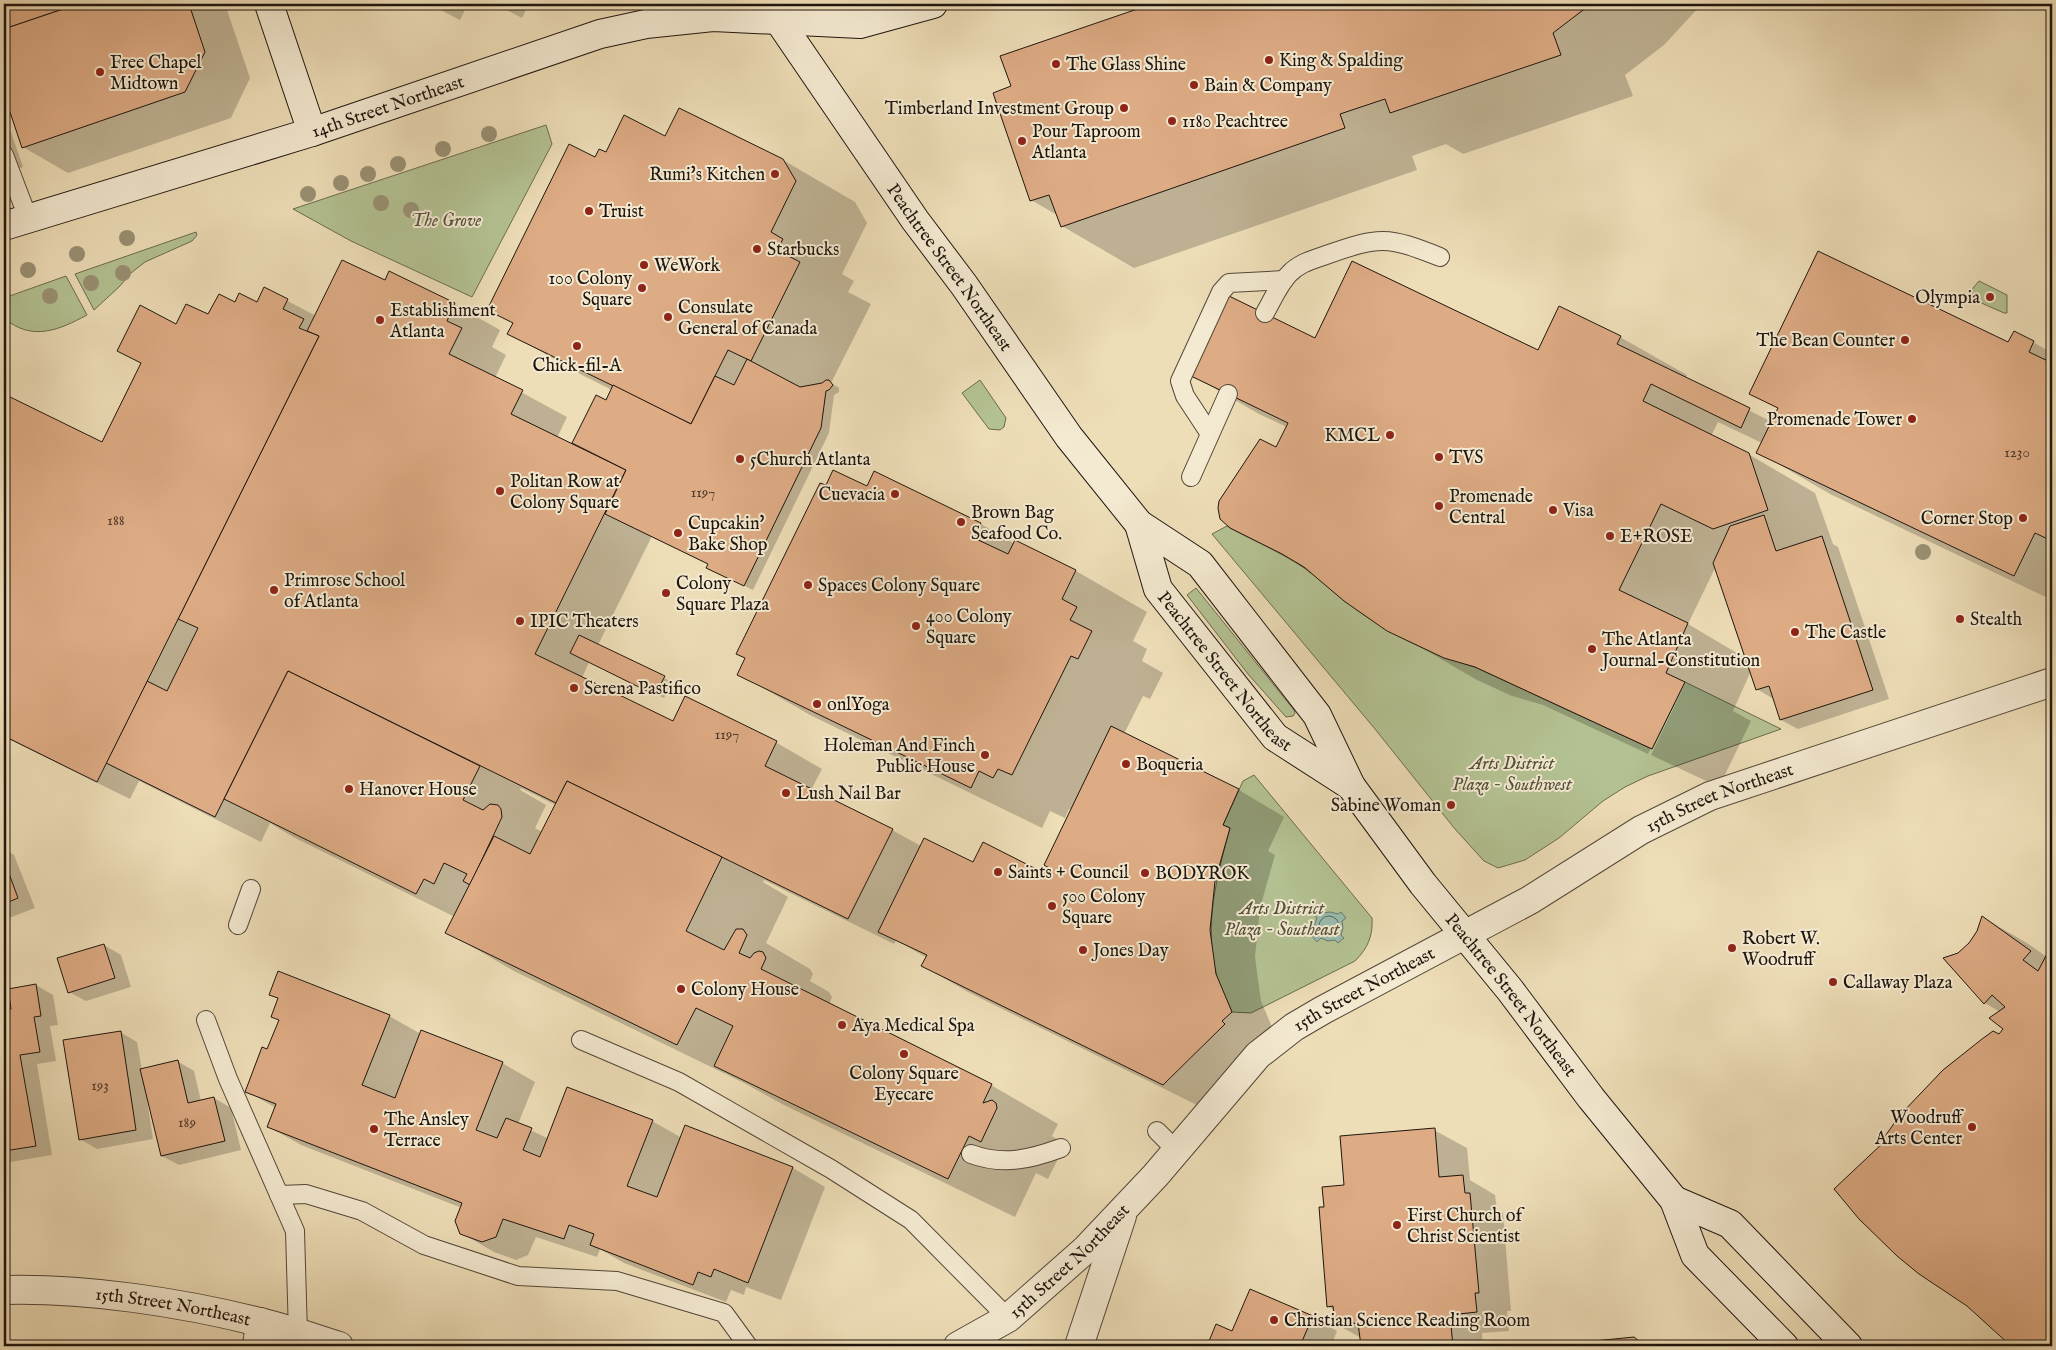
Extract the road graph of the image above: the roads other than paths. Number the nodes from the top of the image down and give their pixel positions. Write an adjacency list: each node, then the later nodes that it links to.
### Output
1 (269, 4): 4 (main road)
2 (933, 4): 3 (main road, 14th Street Northeast)
3 (782, 9): 4 (main road, 14th Street Northeast); 13 (main road, Peachtree Street Northeast)
4 (312, 132): 6 (main road, 14th Street Northeast)
5 (4, 154): 6 (lane)
6 (16, 222)
7 (1440, 257): 8 (lane)
8 (1284, 280): 9 (lane); 11 (lane)
9 (1265, 313)
10 (1228, 394): 11 (lane)
11 (1210, 434): 12 (lane)
12 (1191, 477)
13 (1138, 524): 15 (main road, Peachtree Street Northeast); 15 (main road, Peachtree Street Northeast)
14 (2052, 682): 18 (main road, 15th Street Northeast)
15 (1350, 786): 18 (main road, Peachtree Street Northeast)
16 (251, 889): 17 (lane)
17 (238, 925)
18 (1464, 935): 23 (main road, 15th Street Northeast); 26 (main road, Peachtree Street Northeast)
19 (206, 1020): 25 (lane)
20 (581, 1040): 29 (lane)
21 (1157, 1131): 23 (lane)
22 (1061, 1148): 24 (lane)
23 (1177, 1150): 27 (main road, 15th Street Northeast)
24 (971, 1154)
25 (279, 1195): 31 (lane); 33 (lane)
26 (1674, 1200): 36 (main road, Peachtree Street Northeast); 37 (main road, Peachtree Street Northeast)
27 (1124, 1210): 29 (main road, 15th Street Northeast); 35 (main road)
28 (4, 1290): 30 (main road, 15th Street Northeast)
29 (1008, 1318): 34 (main road, 15th Street Northeast)
30 (258, 1334): 31 (main road, 15th Street Northeast)
31 (298, 1334): 32 (main road, 15th Street Northeast)
32 (339, 1346)
33 (748, 1346)
34 (958, 1346)
35 (1079, 1346)
36 (1784, 1346)
37 (1848, 1346)

